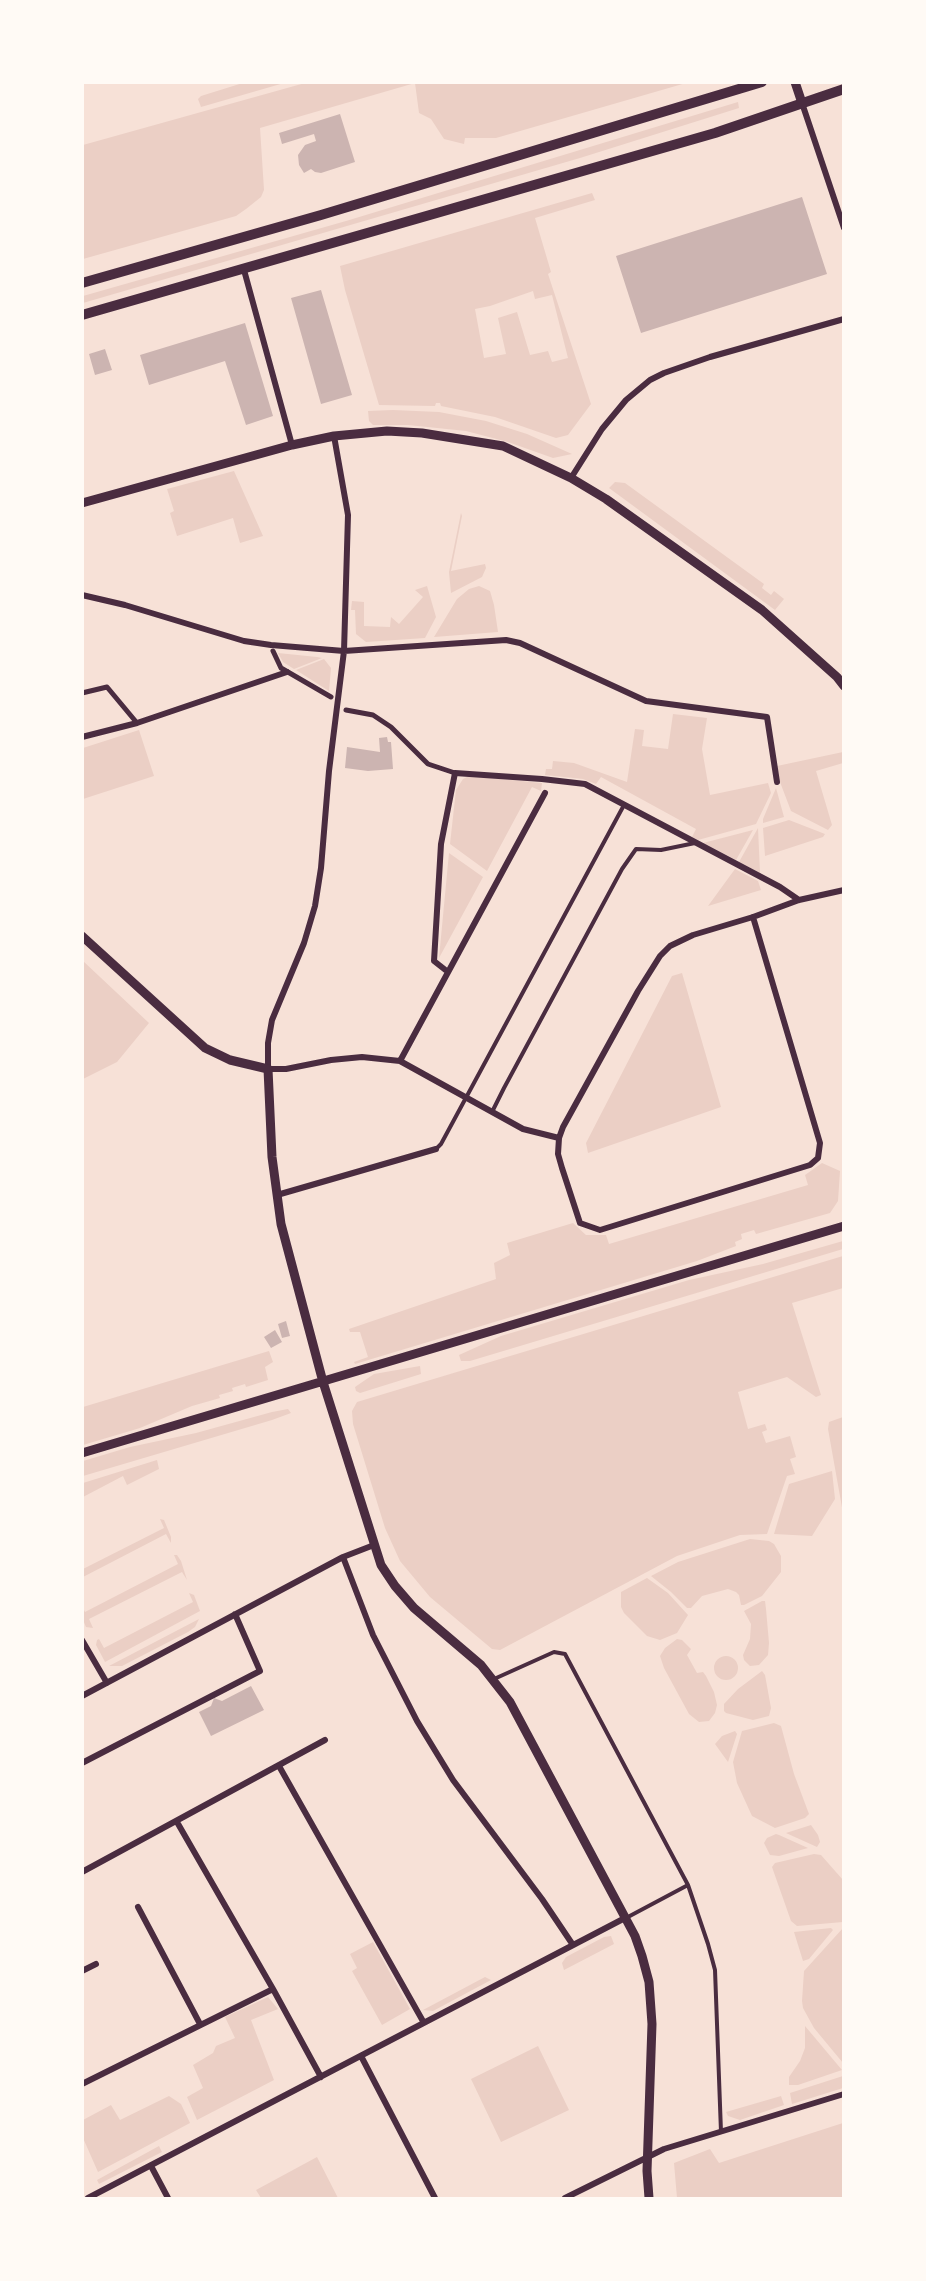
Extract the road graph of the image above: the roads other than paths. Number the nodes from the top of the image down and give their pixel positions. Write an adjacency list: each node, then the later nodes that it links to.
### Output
1 (762, 82): 7 (main road)
2 (795, 82): 4 (street)
3 (843, 88): 4 (main road)
4 (802, 103): 5 (street); 6 (main road)
5 (843, 228)
6 (244, 270): 8 (main road); 11 (street)
7 (82, 283)
8 (82, 315)
9 (843, 319): 12 (street)
10 (334, 436): 11 (street); 12 (street); 16 (street)
11 (292, 445): 13 (street)
12 (572, 478): 18 (street)
13 (82, 503)
14 (82, 596): 16 (street)
15 (273, 651): 17 (street)
16 (344, 651): 25 (street); 35 (street)
17 (287, 672): 20 (street); 22 (street)
18 (841, 679)
19 (82, 693): 22 (street)
20 (331, 697)
21 (346, 710): 24 (street)
22 (137, 723): 23 (street)
23 (82, 737)
24 (455, 773): 27 (street); 33 (street)
25 (777, 782)
26 (545, 793): 33 (street)
27 (625, 805): 28 (street); 36 (lane)
28 (695, 843): 30 (street); 37 (lane)
29 (843, 890): 30 (street)
30 (799, 900): 31 (street)
31 (753, 917): 38 (street); 38 (street)
32 (82, 936): 35 (street)
33 (448, 972): 34 (street)
34 (400, 1061): 35 (street); 36 (street)
35 (268, 1069): 40 (street)
36 (466, 1098): 37 (street); 39 (lane)
37 (492, 1112): 38 (street)
38 (559, 1138)
39 (436, 1149): 40 (street)
40 (277, 1196): 42 (street)
41 (843, 1226): 42 (street)
42 (323, 1383): 43 (street); 44 (street)
43 (82, 1454)
44 (374, 1545): 45 (street); 48 (street)
45 (343, 1557): 46 (street); 59 (street)
46 (235, 1614): 49 (street); 52 (street)
47 (82, 1640): 49 (street)
48 (494, 1679): 56 (lane); 58 (street)
49 (107, 1683): 50 (street)
50 (82, 1696)
51 (325, 1740): 53 (street)
52 (82, 1763)
53 (279, 1766): 54 (street); 63 (street)
54 (177, 1822): 55 (street); 62 (street)
55 (82, 1872)
56 (688, 1885): 58 (lane); 69 (lane)
57 (138, 1907): 64 (street)
58 (625, 1918): 59 (street); 70 (street)
59 (573, 1945): 63 (street)
60 (96, 1964): 61 (street)
61 (82, 1971)
62 (273, 1989): 64 (street); 66 (street)
63 (424, 2023): 65 (street)
64 (200, 2024): 67 (street)
65 (362, 2056): 66 (street); 74 (street)
66 (321, 2078): 71 (street)
67 (82, 2084)
68 (843, 2094): 69 (street)
69 (722, 2132): 70 (street)
70 (648, 2156): 75 (street); 76 (street)
71 (151, 2166): 72 (street); 73 (street)
72 (88, 2199)
73 (168, 2199)
74 (435, 2199)
75 (565, 2199)
76 (649, 2199)

